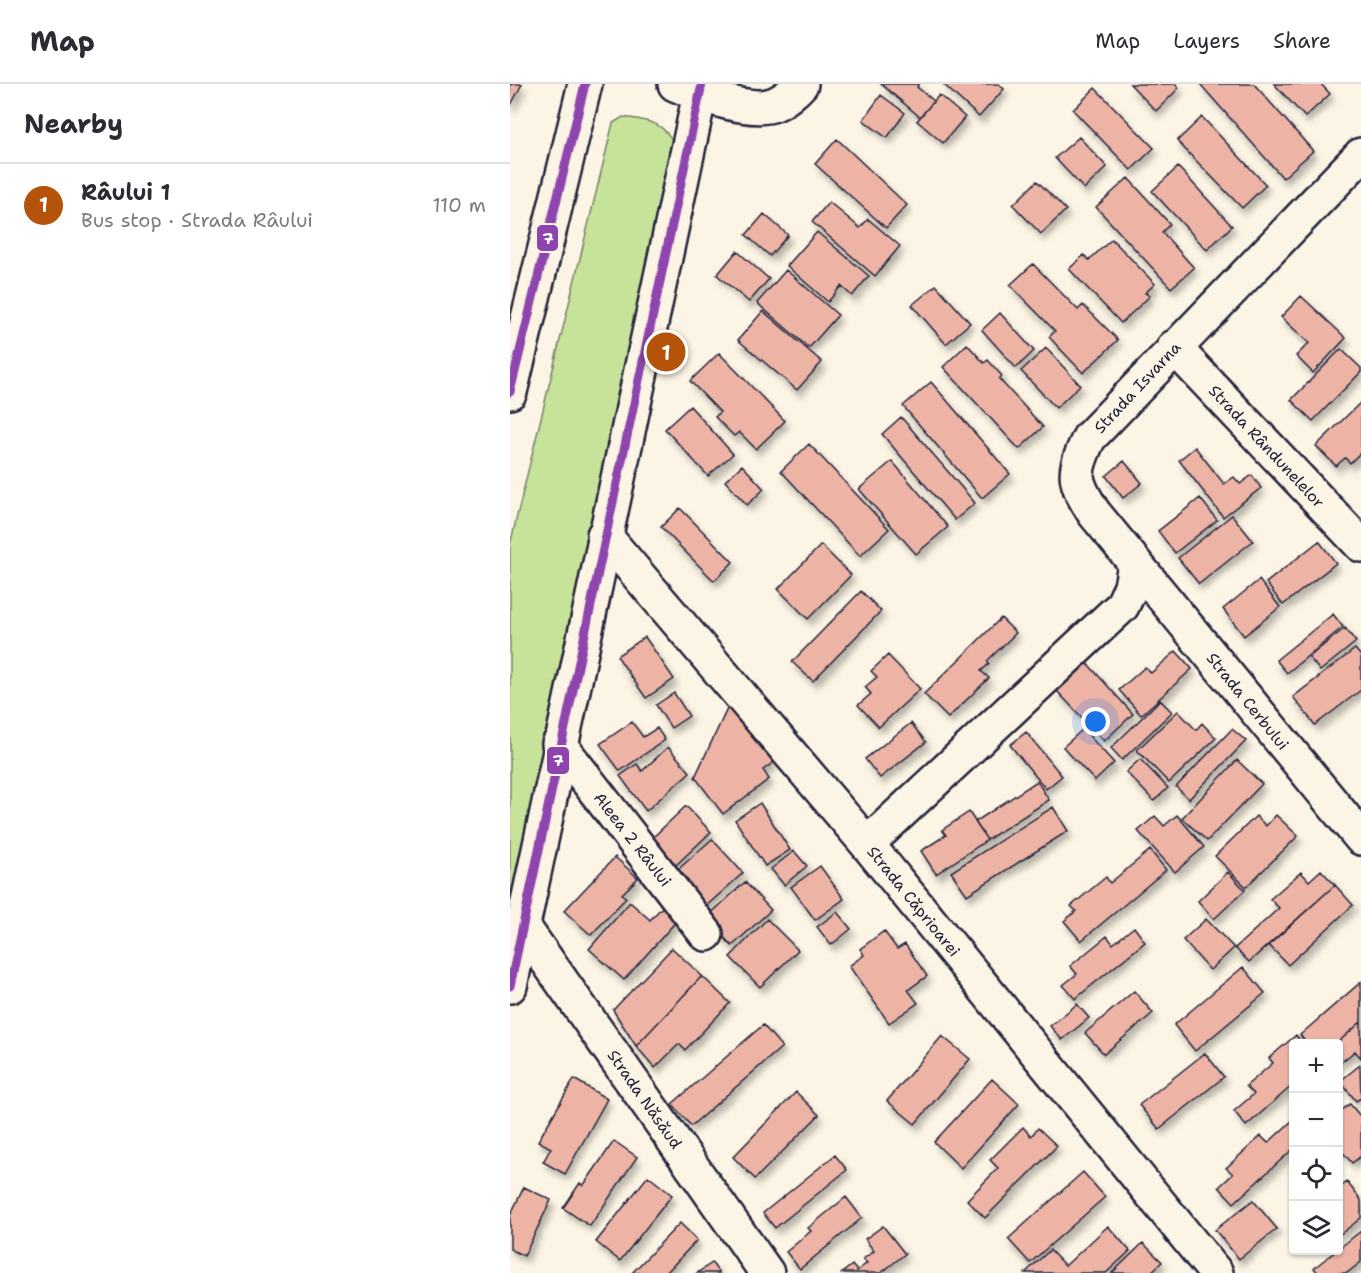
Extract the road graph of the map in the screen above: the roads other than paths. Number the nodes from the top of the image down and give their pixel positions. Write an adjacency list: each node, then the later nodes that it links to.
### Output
1 (585, 84): 6 (street)
2 (801, 84): 3 (street)
3 (692, 87): 7 (street)
4 (1361, 155): 5 (street, Strada Isvarna)
5 (1174, 347): 8 (street, Strada Rândunelelor); 9 (street, Strada Isvarna)
6 (510, 392)
7 (604, 535): 10 (street); 12 (street, Strada Căprioarei)
8 (1361, 545)
9 (1135, 563): 11 (street, Strada Cerbului); 12 (street)
10 (560, 744): 13 (street); 14 (street, Aleea 2 Râului)
11 (1361, 838)
12 (867, 844): 17 (street, Strada Căprioarei)
13 (522, 925): 15 (street); 16 (street, Strada Năsăud)
14 (706, 934)
15 (510, 986)
16 (767, 1273)
17 (1216, 1273)

